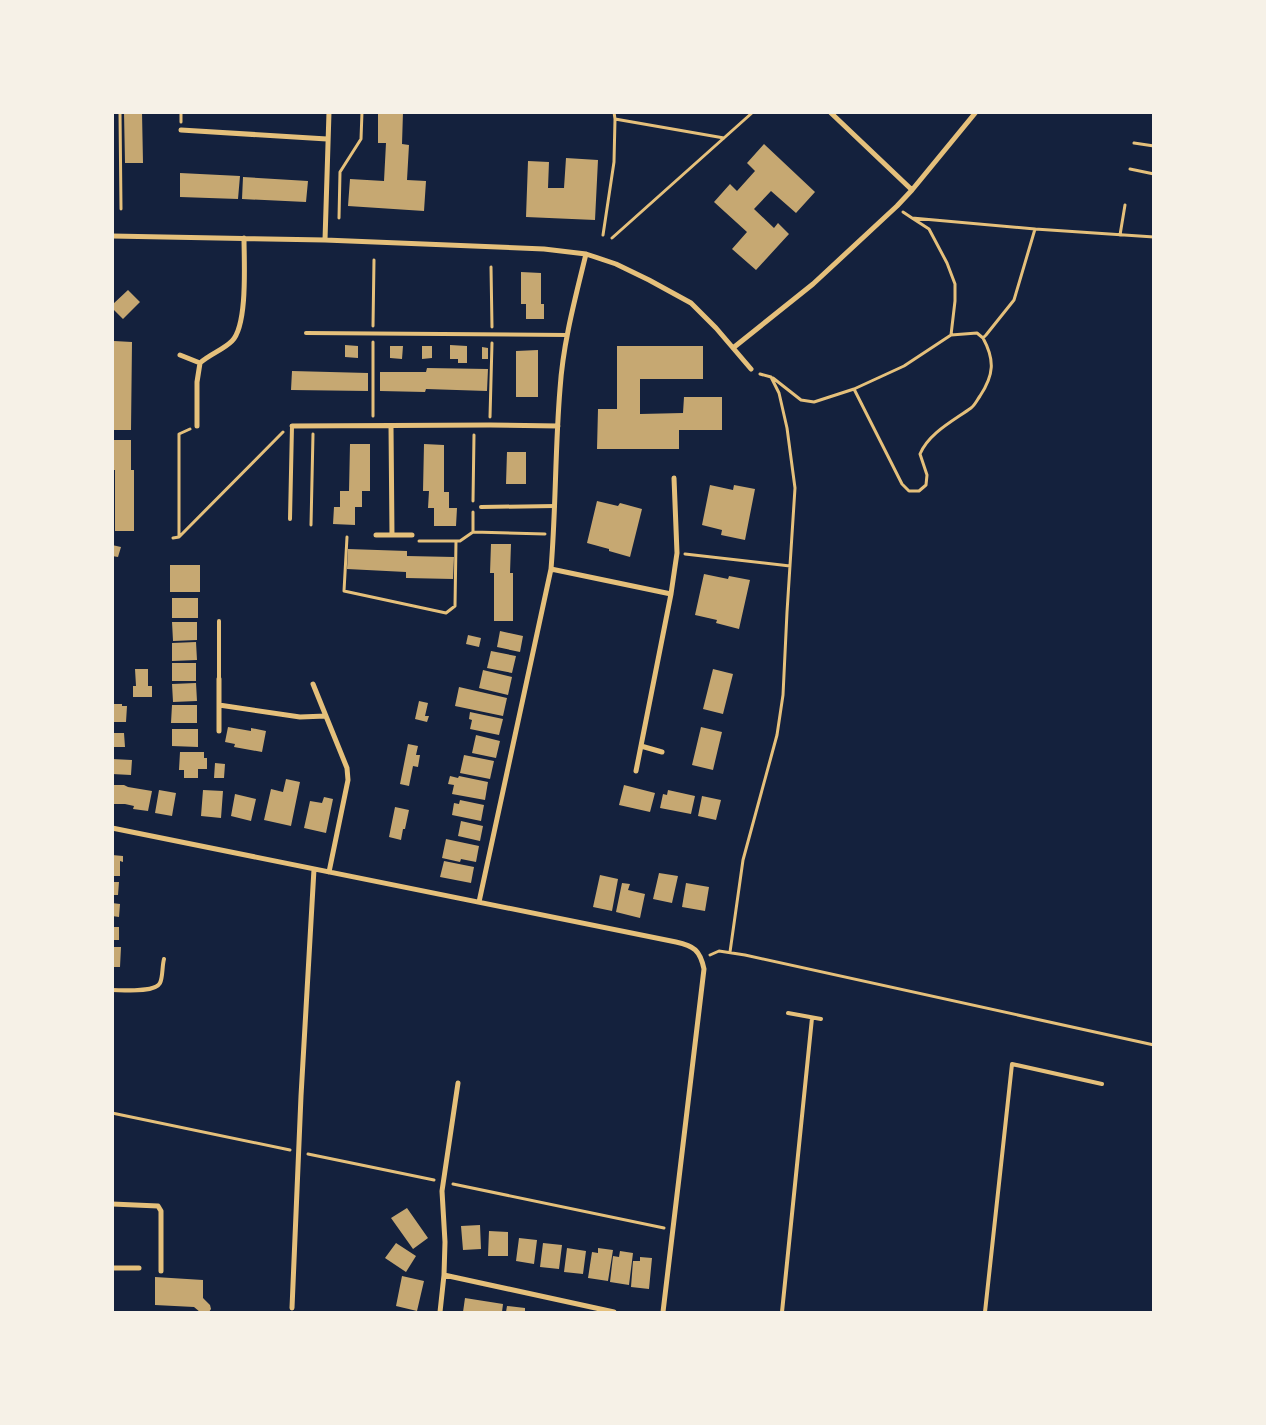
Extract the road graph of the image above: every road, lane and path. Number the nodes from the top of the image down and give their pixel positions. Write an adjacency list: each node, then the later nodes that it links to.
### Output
1 (120, 112): 19 (path)
2 (328, 112): 11 (street)
3 (362, 112): 20 (path)
4 (614, 112): 8 (path)
5 (753, 112): 10 (path)
6 (830, 112): 16 (street)
7 (976, 112): 16 (street)
8 (615, 119): 10 (path); 23 (path)
9 (181, 130): 11 (street)
10 (724, 138): 28 (path)
11 (327, 139): 29 (street)
12 (1134, 143): 13 (path)
13 (1154, 146)
14 (1130, 169): 15 (path)
15 (1154, 174)
16 (912, 190): 18 (street)
17 (1125, 205): 24 (path)
18 (897, 206): 21 (path); 35 (street)
19 (120, 209)
20 (339, 218)
21 (912, 218): 22 (path); 33 (path)
22 (1035, 229): 24 (path); 34 (path)
23 (603, 235)
24 (1120, 235): 26 (path)
25 (112, 236): 27 (street)
26 (1154, 237)
27 (244, 238): 29 (street); 37 (street)
28 (612, 238)
29 (325, 240): 30 (street)
30 (586, 254): 32 (street); 35 (street)
31 (306, 333): 32 (lane)
32 (567, 335): 46 (street)
33 (951, 335): 34 (path); 40 (path)
34 (983, 338): 40 (path)
35 (733, 348): 38 (street)
36 (180, 355): 37 (street)
37 (200, 363): 42 (street)
38 (750, 369): 39 (path)
39 (771, 377): 40 (path); 62 (path)
40 (854, 389)
41 (474, 425): 45 (street); 46 (street); 52 (path)
42 (197, 426): 57 (path)
43 (292, 426): 44 (street); 50 (lane); 57 (path)
44 (313, 426): 45 (street); 51 (path)
45 (391, 426): 56 (street)
46 (558, 426): 49 (street)
47 (674, 478): 61 (street)
48 (481, 506): 49 (lane)
49 (555, 506): 54 (street)
50 (290, 519)
51 (311, 524)
52 (473, 532): 54 (path); 60 (path)
53 (412, 534): 56 (street); 60 (path)
54 (554, 534): 63 (street)
55 (376, 535): 56 (street)
56 (392, 535)
57 (179, 537): 59 (path)
58 (347, 537): 60 (path)
59 (173, 538)
60 (456, 541)
61 (677, 554): 62 (path); 64 (street)
62 (790, 566): 78 (path)
63 (551, 568): 64 (street); 77 (street)
64 (671, 594): 71 (street)
65 (218, 621): 66 (lane)
66 (219, 679): 68 (street)
67 (313, 684): 69 (street)
68 (219, 705): 69 (street); 70 (street)
69 (326, 716): 76 (street)
70 (219, 731)
71 (641, 746): 72 (street); 73 (street)
72 (662, 752)
73 (636, 771)
74 (112, 828): 75 (street)
75 (314, 869): 76 (street); 89 (street)
76 (330, 872): 77 (street)
77 (479, 902): 80 (street)
78 (730, 952): 80 (path); 85 (path)
79 (164, 959): 81 (lane)
80 (702, 959): 92 (street)
81 (112, 990)
82 (788, 1013): 83 (lane)
83 (812, 1018): 84 (lane); 101 (lane)
84 (821, 1019)
85 (1154, 1045)
86 (458, 1083): 90 (street)
87 (1102, 1084): 102 (lane)
88 (112, 1113): 89 (path)
89 (298, 1152): 90 (path); 97 (street)
90 (444, 1182): 92 (path); 96 (street)
91 (112, 1204): 95 (street)
92 (672, 1229): 100 (street)
93 (112, 1268): 94 (street)
94 (139, 1268)
95 (161, 1271)
96 (444, 1275): 98 (street); 99 (street)
97 (292, 1308)
98 (440, 1312)
99 (614, 1312)
100 (664, 1312)
101 (782, 1312)
102 (986, 1312)

